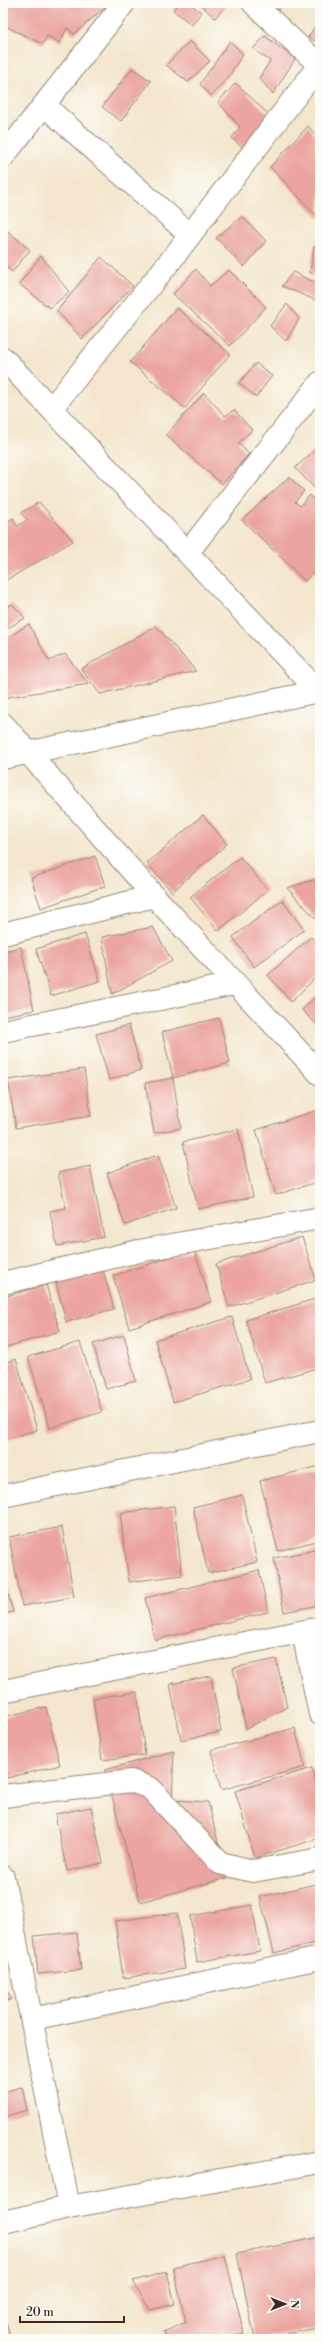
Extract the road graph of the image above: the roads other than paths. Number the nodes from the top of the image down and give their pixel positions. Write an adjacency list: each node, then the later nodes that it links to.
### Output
1 (124, 3): 4 (street)
2 (253, 3): 3 (street)
3 (320, 64): 6 (street)
4 (44, 105): 5 (street); 6 (street)
5 (3, 157)
6 (190, 235): 9 (street)
7 (3, 358): 9 (street)
8 (320, 383): 10 (street)
9 (51, 409): 10 (street)
10 (188, 552): 11 (street)
11 (319, 692): 13 (street)
12 (3, 724): 13 (street)
13 (30, 752): 14 (street); 15 (street)
14 (3, 758)
15 (154, 896): 16 (street); 17 (street)
16 (3, 934)
17 (234, 984): 18 (street); 19 (street)
18 (3, 1031)
19 (320, 1074)
20 (320, 1218): 21 (street)
21 (3, 1283)
22 (320, 1431): 23 (street)
23 (3, 1496)
24 (312, 1630): 25 (street); 26 (street)
25 (3, 1690)
26 (320, 1714)
27 (3, 1796): 28 (street)
28 (320, 1859)
29 (3, 1876): 31 (street)
30 (320, 1958): 31 (street)
31 (32, 2019): 33 (street)
32 (320, 2162): 33 (street)
33 (69, 2207): 34 (street)
34 (3, 2222)

